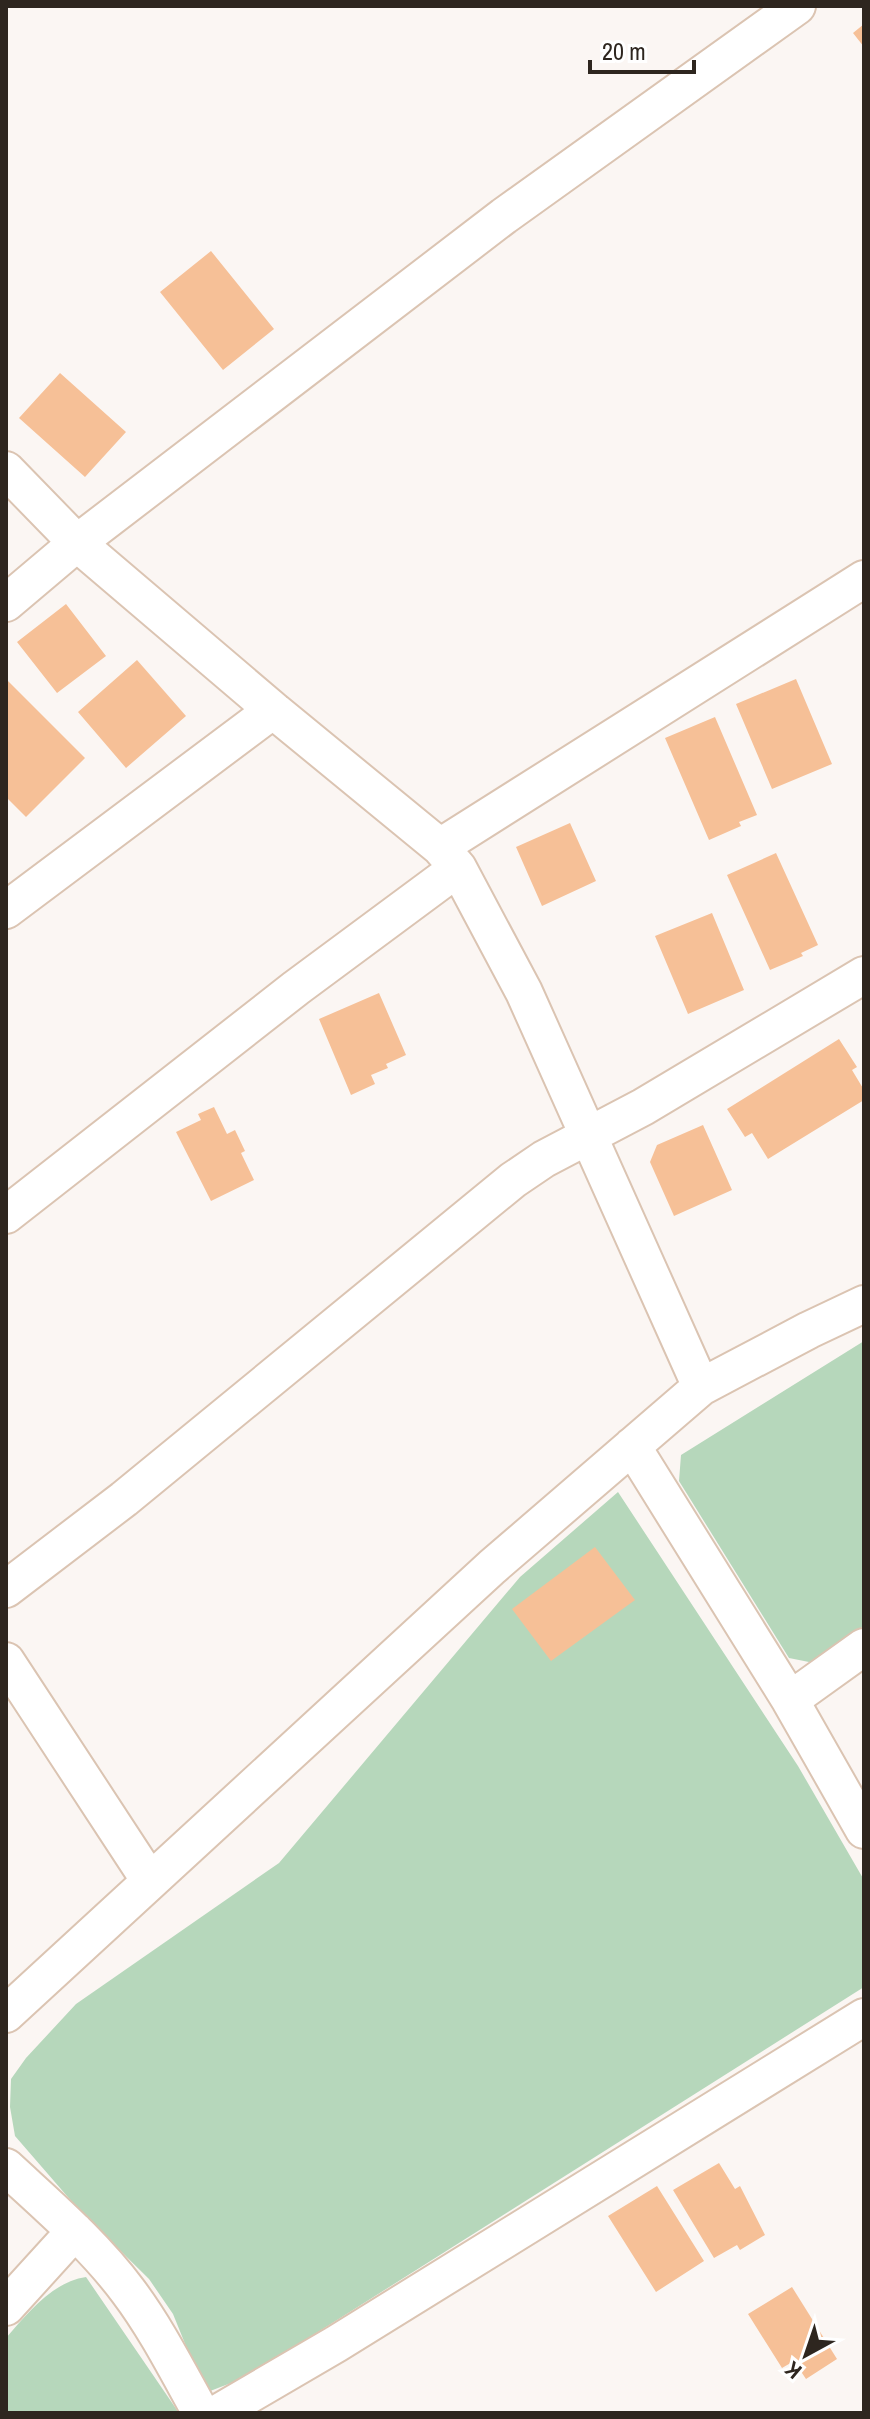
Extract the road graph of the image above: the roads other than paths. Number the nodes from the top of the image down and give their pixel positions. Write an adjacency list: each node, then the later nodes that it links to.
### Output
1 (797, 6): 3 (street)
2 (6, 470): 3 (street)
3 (77, 543): 5 (street); 6 (street)
4 (864, 579): 7 (street)
5 (6, 603)
6 (273, 710): 7 (street); 8 (street)
7 (449, 857): 10 (street); 11 (street)
8 (6, 910)
9 (864, 975): 10 (street)
10 (588, 1136): 13 (street); 15 (street)
11 (6, 1215)
12 (864, 1304): 13 (street)
13 (701, 1387): 14 (street)
14 (632, 1446): 18 (street); 20 (street)
15 (6, 1589)
16 (864, 1647): 18 (street)
17 (6, 1661): 20 (street)
18 (790, 1700): 19 (street)
19 (864, 1830)
20 (150, 1881): 21 (street)
21 (6, 2014)
22 (864, 2017): 27 (street)
23 (6, 2167): 24 (street)
24 (75, 2231): 25 (street); 26 (street)
25 (6, 2307)
26 (201, 2413)
27 (218, 2413)

